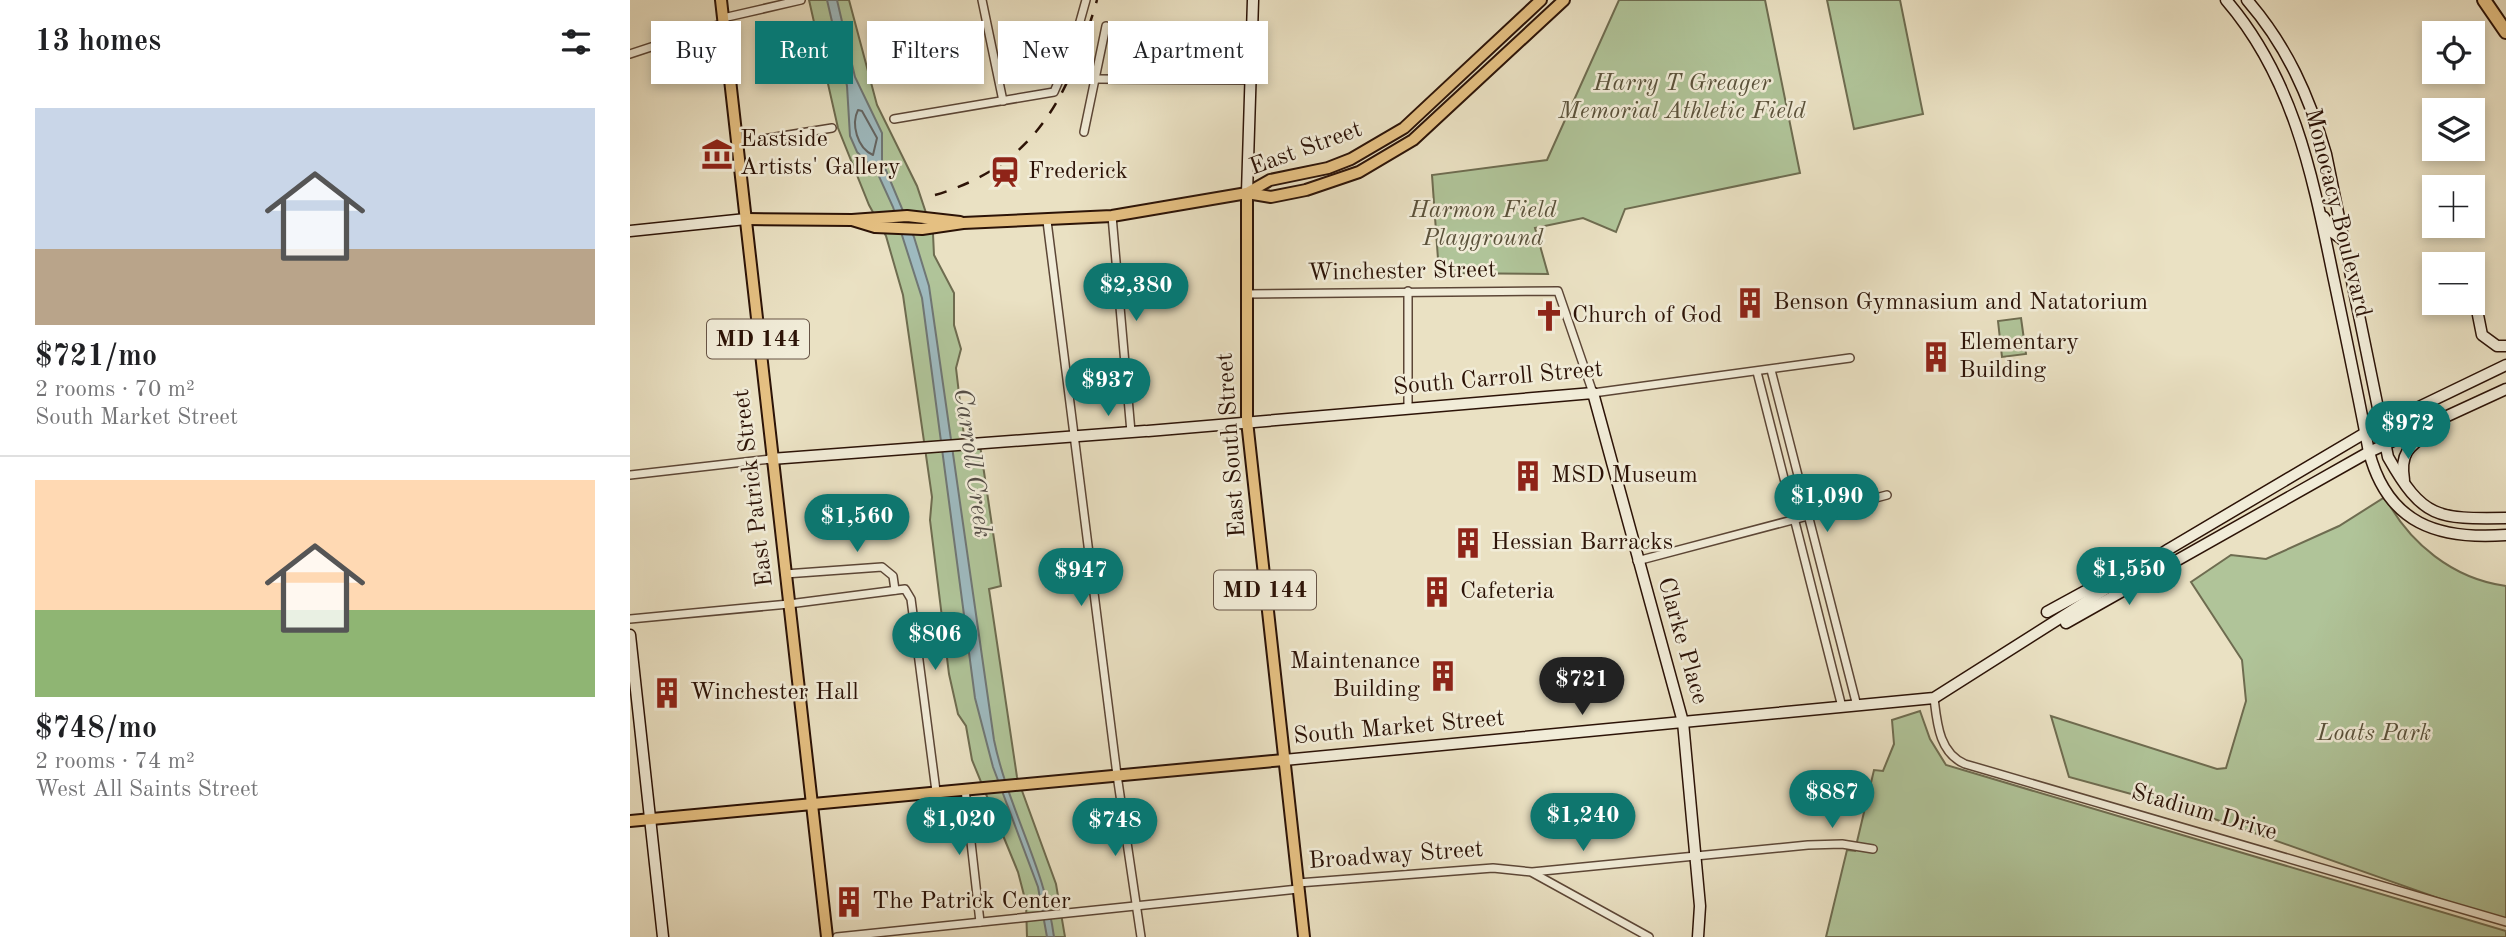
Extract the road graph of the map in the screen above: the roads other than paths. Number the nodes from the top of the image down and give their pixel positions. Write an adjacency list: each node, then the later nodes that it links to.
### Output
1 (721, 0): 11 (main road, East Patrick Street / MD 144)
2 (801, 0): 11 (street)
3 (982, 0): 19 (street)
4 (1086, 0): 19 (street)
5 (1253, 0): 12 (main road, East South Street / MD 144)
6 (1541, 0): 24 (main road, East Street)
7 (1564, 0): 24 (main road, East Street)
8 (2226, 0): 25 (main road, Monocacy Boulevard)
9 (2247, 0): 32 (main road, Monocacy Boulevard)
10 (2484, 0): 14 (highway)
11 (723, 20): 15 (street); 23 (main road, East Patrick Street / MD 144)
12 (1252, 21)
13 (1106, 26): 16 (street)
14 (2506, 32)
15 (630, 54)
16 (1095, 79): 17 (street); 22 (street)
17 (1108, 79)
18 (1251, 84): 24 (main road, East South Street / MD 144)
19 (1003, 102): 20 (street)
20 (894, 119)
21 (832, 128): 23 (street)
22 (1084, 132)
23 (738, 143): 27 (main road, East Patrick Street / MD 144)
24 (1247, 193): 26 (main road); 35 (main road, East South Street / MD 144)
25 (2319, 207): 32 (main road); 49 (main road, Monocacy Boulevard)
26 (1112, 216): 28 (main road); 48 (street)
27 (747, 219): 29 (main road); 31 (main road); 53 (main road, East Patrick Street / MD 144)
28 (1047, 221): 30 (main road); 50 (street)
29 (896, 222): 30 (main road); 30 (main road)
30 (963, 223)
31 (630, 231)
32 (2343, 240): 47 (main road, Monocacy Boulevard)
33 (1558, 290): 34 (street, Winchester Street); 43 (street, Clarke Place)
34 (1408, 291): 35 (street, Winchester Street); 44 (street)
35 (1246, 294): 46 (main road, East South Street / MD 144)
36 (2478, 315): 37 (main road)
37 (2506, 346)
38 (1850, 358): 40 (street, South Carroll Street)
39 (2506, 365): 47 (main road, South Market Street)
40 (1771, 370): 41 (street, South Carroll Street); 57 (street)
41 (1757, 372): 43 (street, South Carroll Street); 59 (street)
42 (2506, 389): 45 (main road, South Market Street)
43 (1592, 393): 44 (main road, South Carroll Street); 62 (main road, Clarke Place)
44 (1408, 408): 46 (main road, South Carroll Street)
45 (2449, 417): 51 (main road, South Market Street); 55 (main road)
46 (1247, 421): 48 (main road, South Carroll Street); 74 (main road, East South Street / MD 144)
47 (2380, 426): 49 (main road, South Market Street); 51 (main road, Monocacy Boulevard)
48 (1132, 432): 50 (main road, South Carroll Street)
49 (2365, 433): 52 (main road, Monocacy Boulevard); 61 (main road, South Market Street)
50 (1073, 436): 53 (main road, South Carroll Street); 75 (street)
51 (2385, 445): 52 (main road, South Market Street); 55 (main road, Monocacy Boulevard)
52 (2369, 452): 60 (main road, Monocacy Boulevard); 69 (main road, South Market Street)
53 (771, 459): 54 (street); 63 (main road, East Patrick Street / MD 144)
54 (630, 475)
55 (2405, 487): 58 (main road)
56 (1887, 495): 57 (street)
57 (1808, 517): 59 (street); 71 (street)
58 (2506, 518)
59 (1795, 520): 62 (street); 72 (street)
60 (2506, 535)
61 (2169, 549): 66 (main road); 69 (main road, South Market Street)
62 (1637, 561): 73 (main road, Clarke Place)
63 (785, 573): 64 (street); 65 (main road, East Patrick Street / MD 144)
64 (895, 590): 65 (street); 77 (street)
65 (789, 604): 67 (street); 78 (main road, East Patrick Street / MD 144)
66 (2047, 612)
67 (630, 619)
68 (630, 635): 79 (main road)
69 (2018, 647): 70 (main road, South Market Street)
70 (1934, 698): 71 (main road, South Market Street); 87 (street, Stadium Drive)
71 (1857, 706): 72 (main road, South Market Street)
72 (1842, 707): 73 (main road, South Market Street)
73 (1684, 722): 74 (main road, South Market Street); 82 (main road, Clarke Place)
74 (1284, 760): 75 (main road, South Market Street); 84 (main road, MD 144)
75 (1117, 775): 76 (main road, South Market Street); 85 (street)
76 (965, 789): 77 (main road, South Market Street); 86 (street)
77 (936, 791): 78 (main road, South Market Street)
78 (812, 804): 79 (main road, South Market Street); 89 (main road, MD 144)
79 (650, 819): 80 (main road, South Market Street); 88 (main road)
80 (630, 821)
81 (1873, 849): 82 (street, Broadway Street)
82 (1696, 857): 83 (street, Broadway Street); 94 (main road, Clarke Place)
83 (1532, 872): 84 (street, Broadway Street); 93 (street)
84 (1298, 886): 85 (street, Broadway Street); 92 (main road, MD 144)
85 (1136, 905): 86 (street, Broadway Street); 91 (street)
86 (980, 922): 90 (street, Broadway Street)
87 (2506, 922)
88 (663, 937)
89 (827, 937)
90 (836, 937)
91 (1141, 937)
92 (1304, 937)
93 (1649, 937)
94 (1698, 937)

